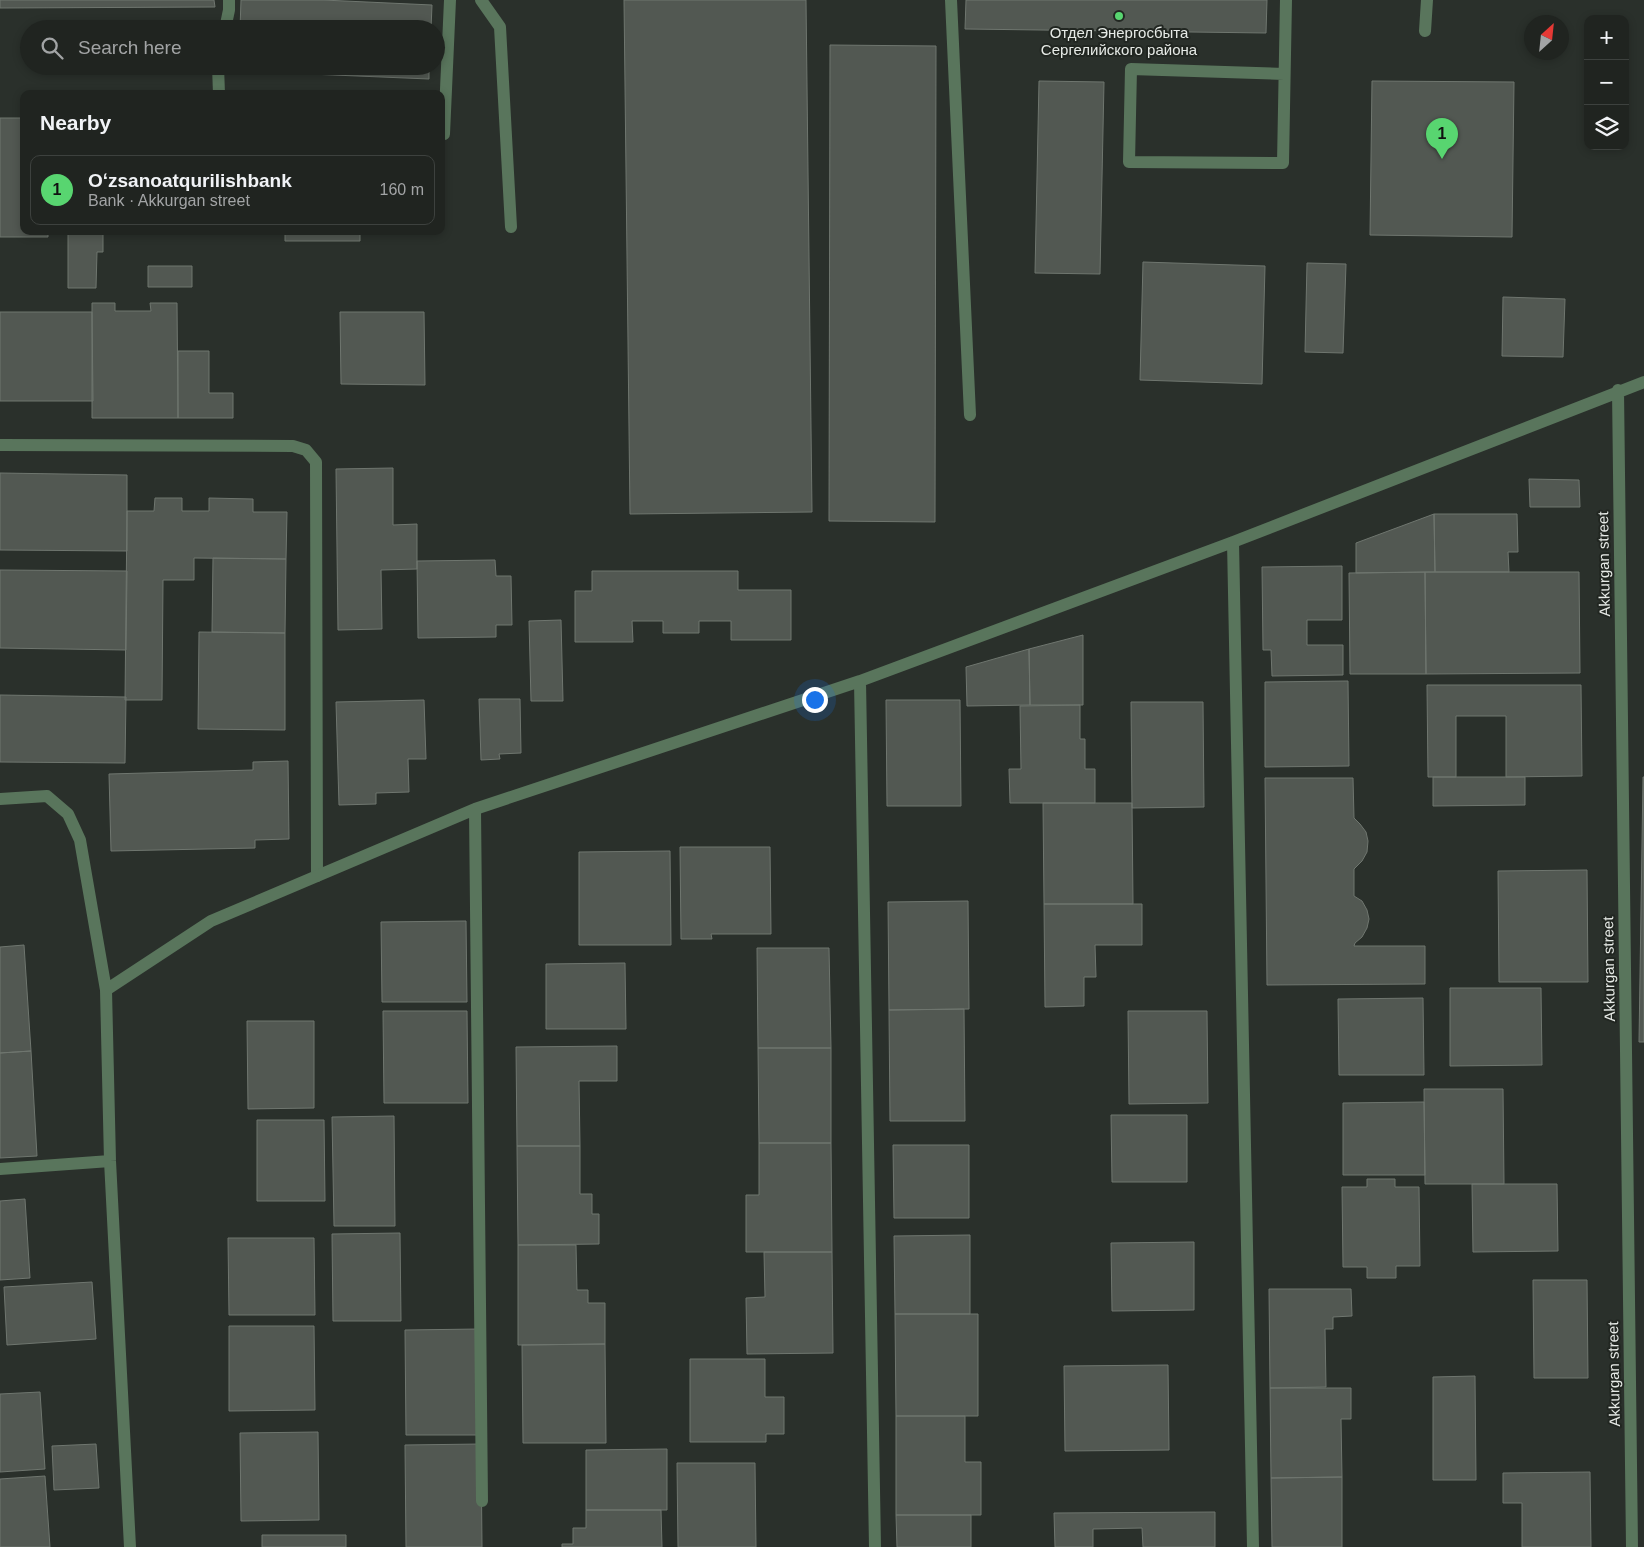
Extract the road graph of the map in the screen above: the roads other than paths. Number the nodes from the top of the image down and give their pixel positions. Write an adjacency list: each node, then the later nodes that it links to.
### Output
1 (229, 0): 7 (street)
2 (450, 0): 12 (street)
3 (481, 0): 13 (street)
4 (951, 0): 16 (street)
5 (1286, 0): 9 (street)
6 (1427, 0): 8 (street)
7 (227, 20)
8 (1425, 31)
9 (1284, 74): 9 (street)
10 (218, 75): 11 (street)
11 (218, 90)
12 (445, 112)
13 (511, 227)
14 (1644, 382): 15 (street)
15 (1618, 390): 18 (street); 30 (street, Akkurgan street)
16 (970, 416)
17 (0, 445): 22 (street)
18 (1233, 542): 19 (street); 29 (street)
19 (860, 681): 21 (street); 28 (street)
20 (0, 799): 23 (street)
21 (474, 809): 22 (street); 26 (street)
22 (317, 876): 23 (street)
23 (106, 990): 24 (street)
24 (110, 1161): 25 (street); 27 (street)
25 (0, 1169)
26 (482, 1501)
27 (130, 1547)
28 (875, 1547)
29 (1253, 1547)
30 (1632, 1547)

